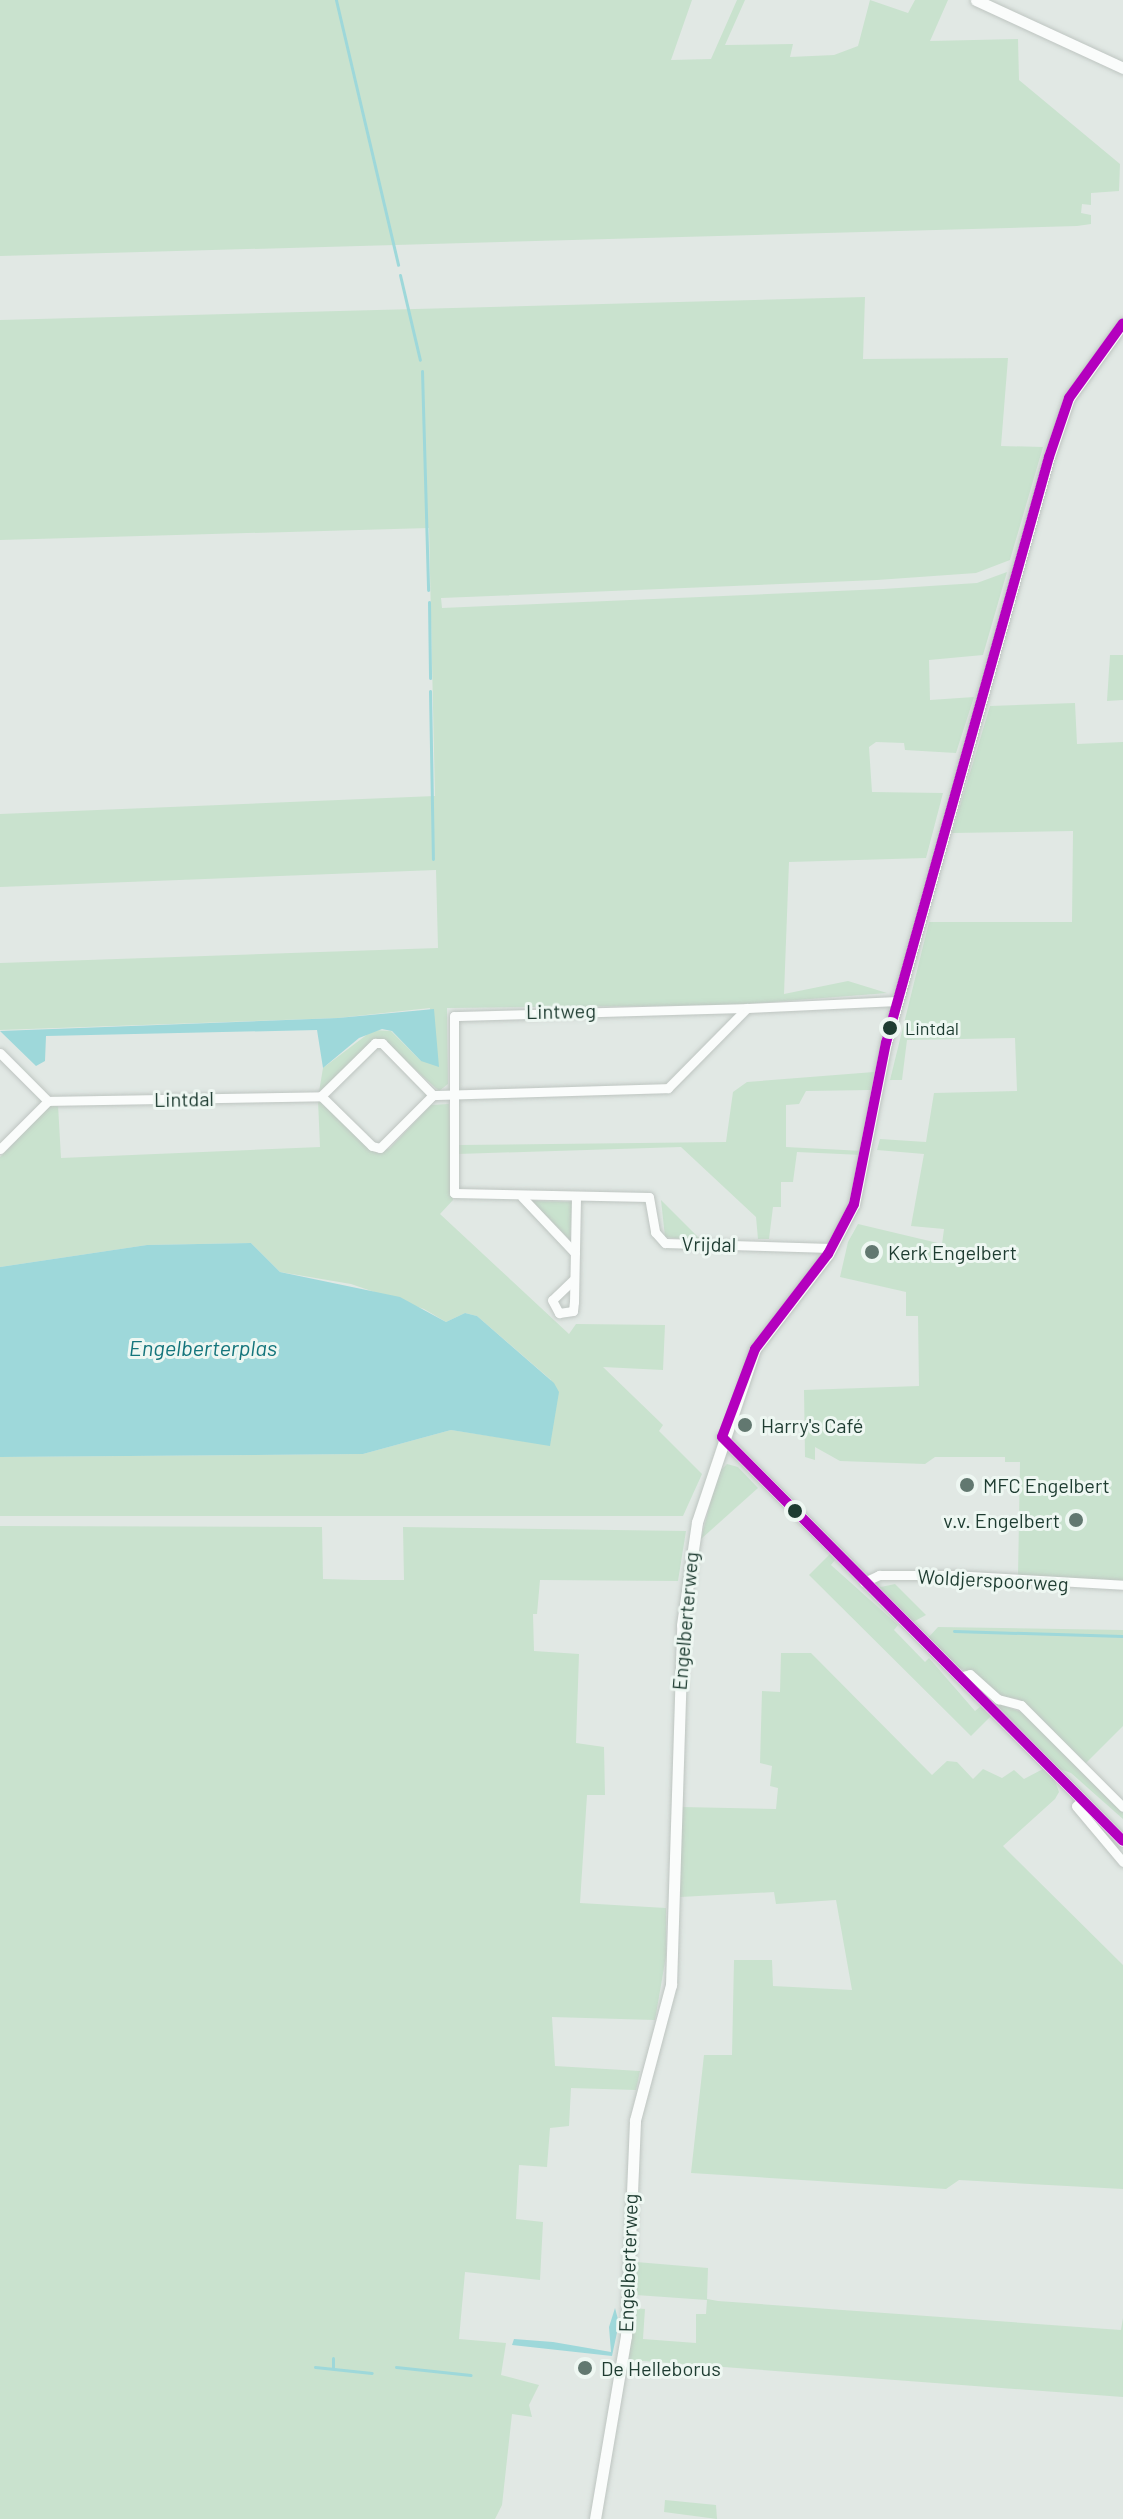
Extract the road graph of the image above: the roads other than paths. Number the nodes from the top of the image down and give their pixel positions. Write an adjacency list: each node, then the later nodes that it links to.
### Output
1 (976, 0): 2 (street)
2 (1123, 68)
3 (1123, 323): 4 (street, Engelberterweg)
4 (898, 1001): 5 (street); 14 (street, Engelberterweg)
5 (747, 1008): 7 (street); 7 (street, Lintweg)
6 (0, 1053): 10 (street)
7 (452, 1094): 8 (street); 12 (street, Vrijdal)
8 (433, 1095): 9 (street); 9 (street)
9 (321, 1096): 10 (street, Lintdal)
10 (48, 1101): 11 (street)
11 (0, 1149)
12 (522, 1197): 13 (street, Vrijdal); 15 (street)
13 (576, 1197): 14 (street, Vrijdal); 15 (street)
14 (831, 1248): 17 (street, Engelberterweg)
15 (575, 1253): 16 (street)
16 (574, 1279)
17 (722, 1437): 18 (street); 19 (street, Engelberterweg)
18 (737, 1457): 19 (street); 20 (street)
19 (715, 1459): 27 (street, Engelberterweg)
20 (864, 1582): 21 (street, Woldjerspoorweg); 22 (street)
21 (1123, 1585)
22 (959, 1677): 23 (street); 24 (street)
23 (1082, 1800): 25 (street); 26 (street)
24 (1123, 1807)
25 (1123, 1841)
26 (1123, 1862)
27 (595, 2519)

